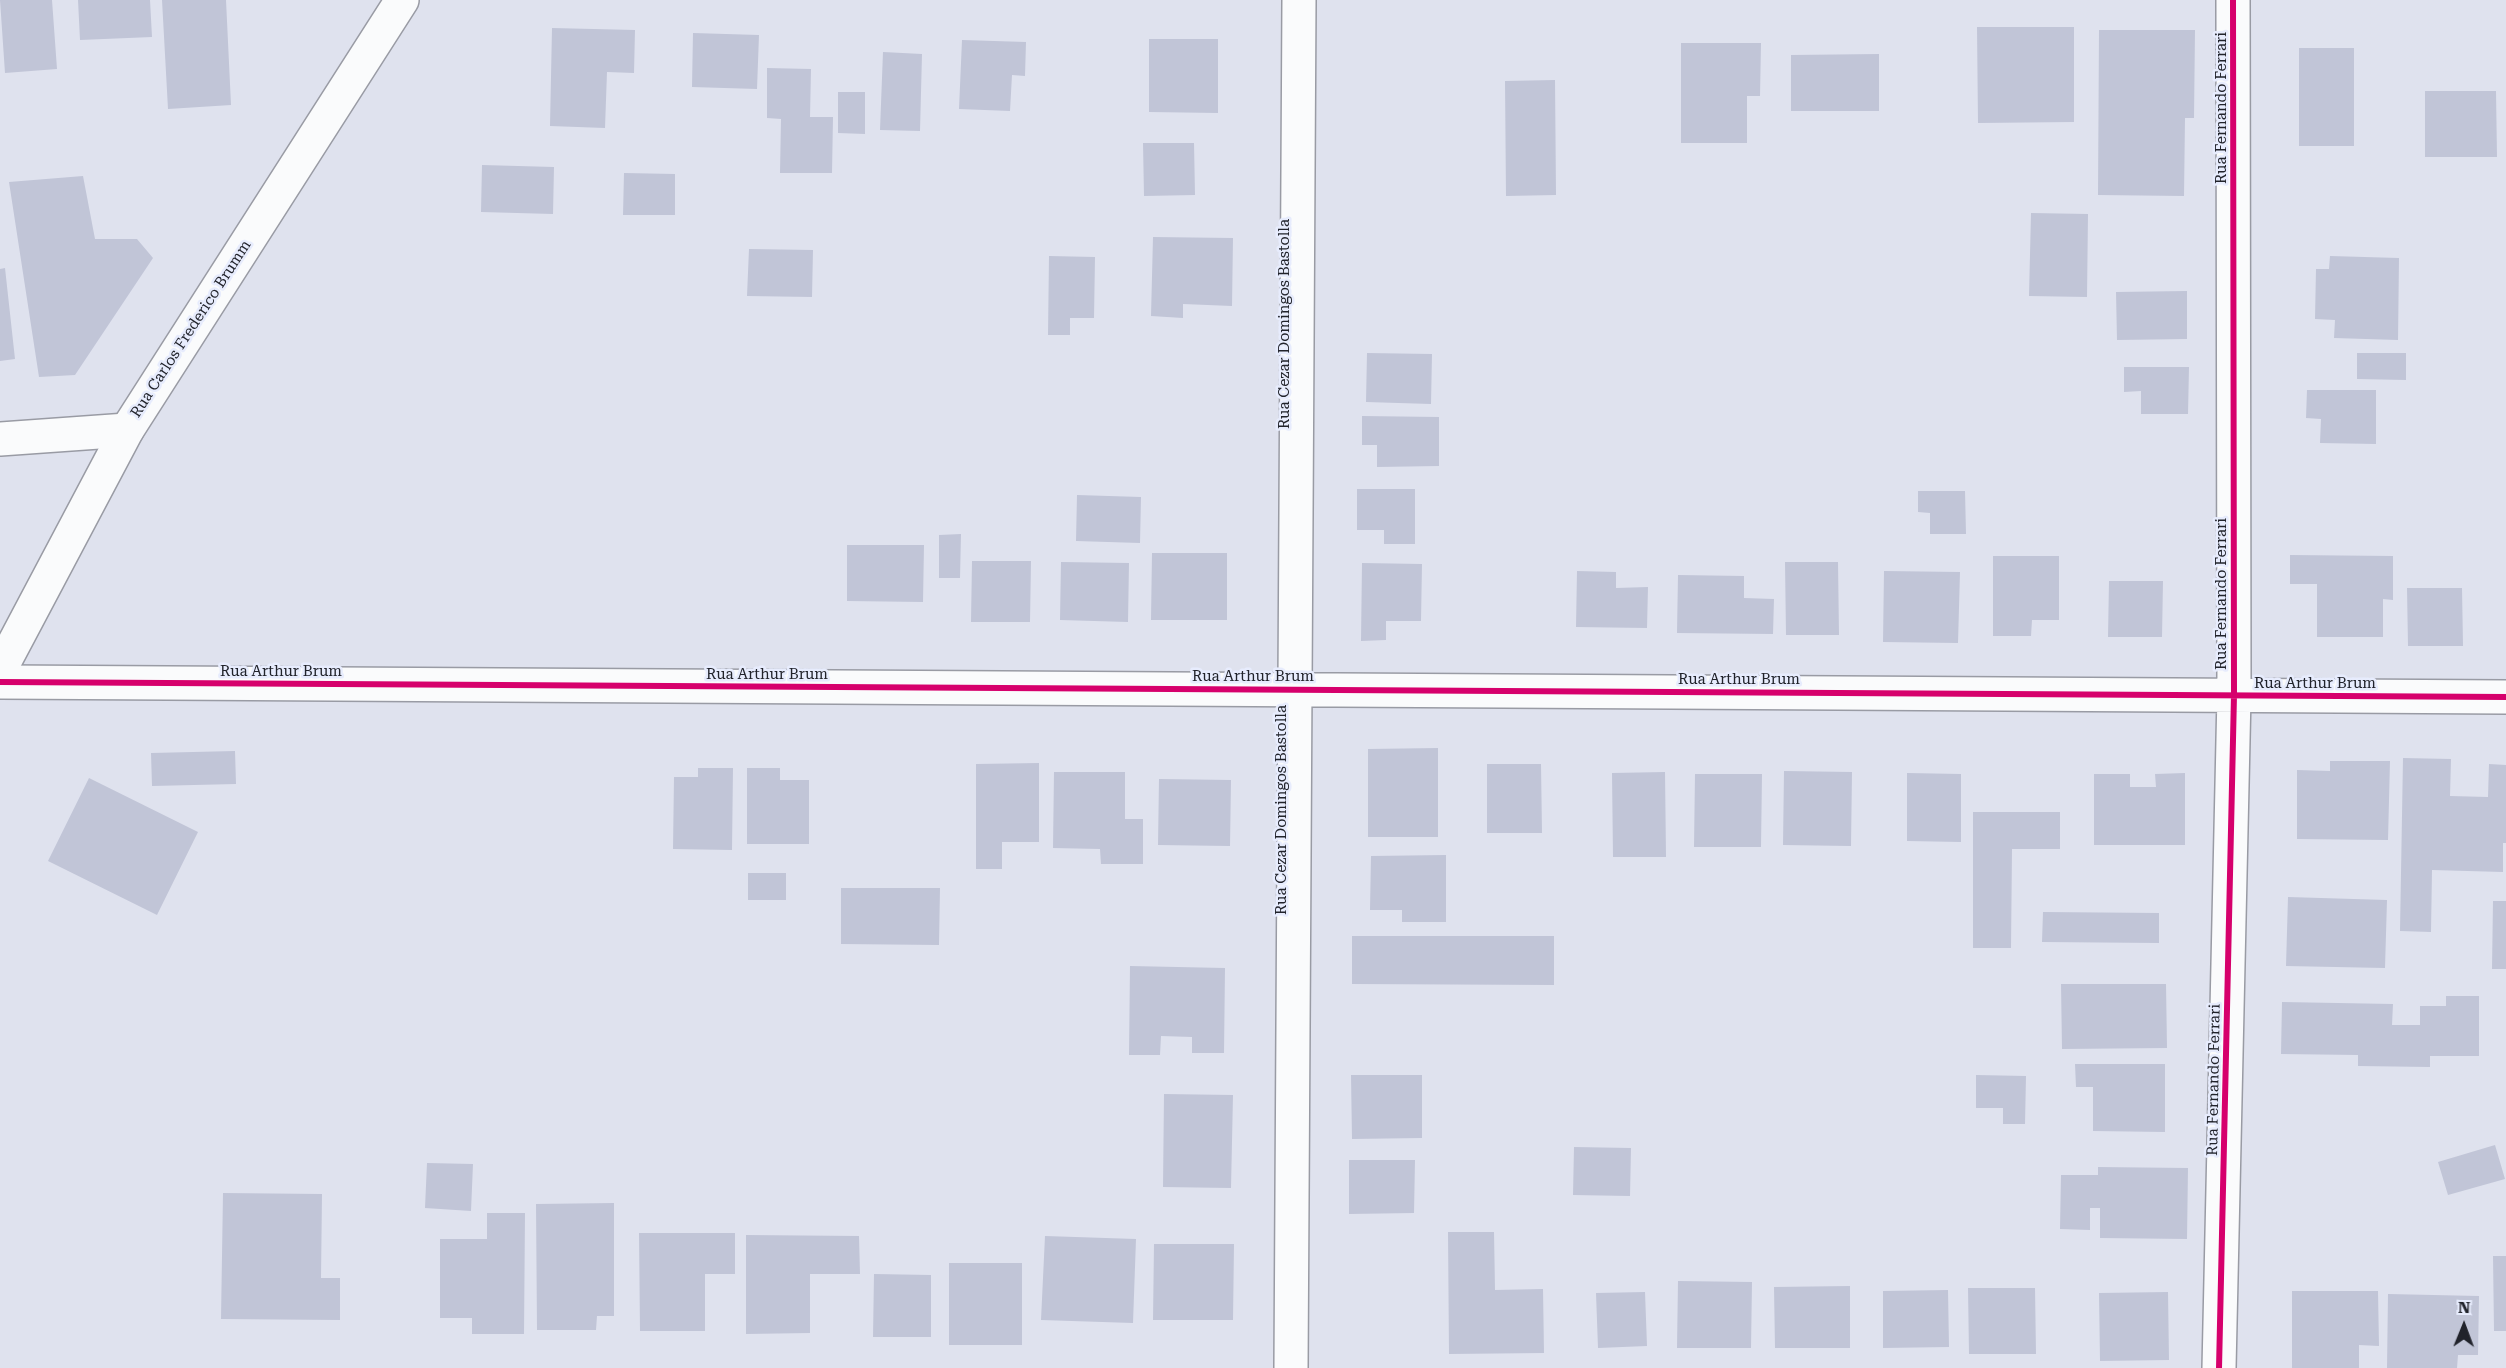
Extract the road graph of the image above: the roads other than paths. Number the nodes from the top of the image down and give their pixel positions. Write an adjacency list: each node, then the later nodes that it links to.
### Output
1 (402, 0): 4 (street, Rua Carlos Frederico Brumm)
2 (1299, 0): 8 (street, Rua Cezar Domingos Bastolla)
3 (2233, 0): 9 (street, Rua Fernando Ferrari)
4 (127, 430): 5 (street); 6 (street, Rua Carlos Frederico Brumm)
5 (0, 439)
6 (0, 670)
7 (0, 682): 8 (street, Rua Arthur Brum)
8 (1295, 690): 9 (street, Rua Arthur Brum); 11 (street, Rua Cezar Domingos Bastolla)
9 (2234, 695): 10 (street, Rua Arthur Brum); 12 (street, Rua Fernando Ferrari)
10 (2506, 697)
11 (1291, 1368)
12 (2219, 1368)

